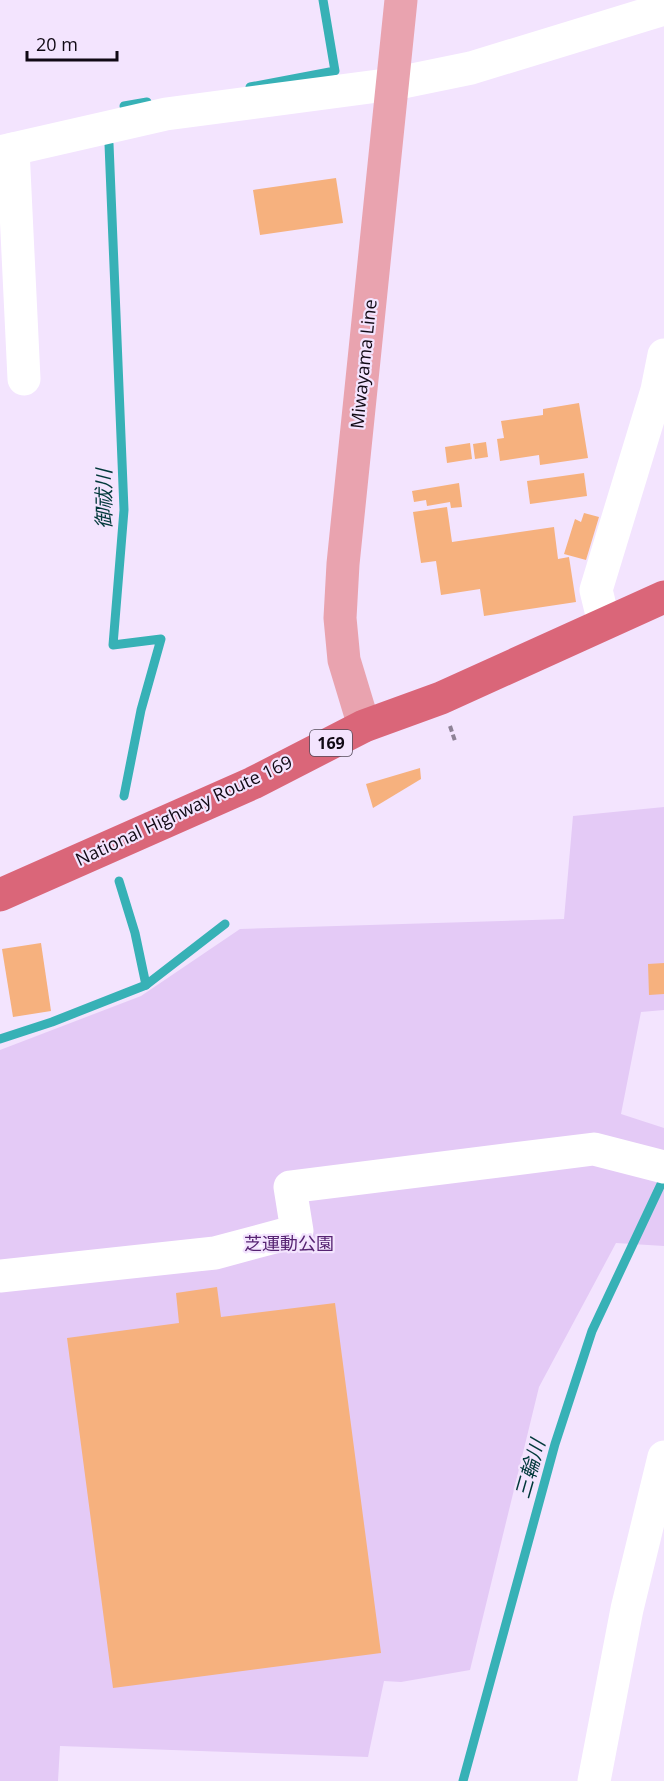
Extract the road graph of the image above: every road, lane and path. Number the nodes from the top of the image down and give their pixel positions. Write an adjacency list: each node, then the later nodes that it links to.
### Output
1 (401, 0): 3 (main road, Miwayama Line)
2 (664, 9): 3 (street)
3 (393, 84): 4 (street); 9 (main road, Miwayama Line)
4 (6, 151): 6 (street)
5 (664, 355): 8 (street)
6 (24, 379)
7 (664, 597): 8 (highway, National Highway Route 169 / 169)
8 (604, 623): 9 (highway, National Highway Route 169 / 169)
9 (364, 726): 10 (highway, National Highway Route 169 / 169)
10 (0, 895)
11 (654, 1164): 12 (street)
12 (0, 1276)
13 (664, 1457): 14 (street)
14 (594, 1781)

